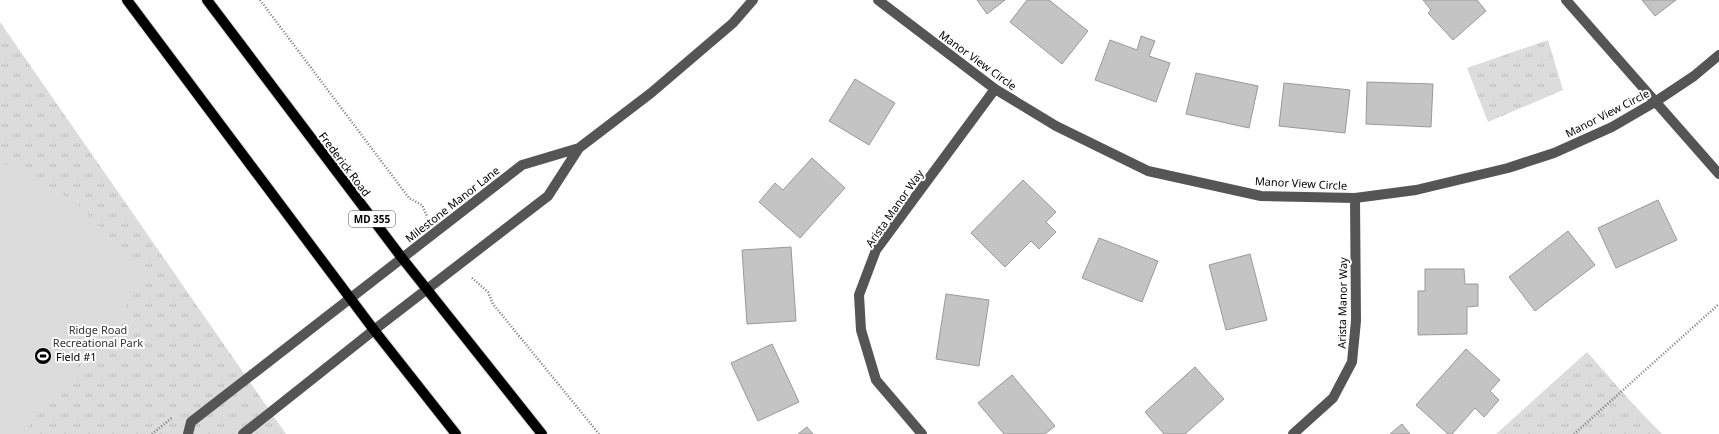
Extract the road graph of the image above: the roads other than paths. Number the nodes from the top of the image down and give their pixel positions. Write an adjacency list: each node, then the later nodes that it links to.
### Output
1 (127, 0): 14 (main road)
2 (207, 0): 12 (main road, Frederick Road / MD 355)
3 (753, 0): 9 (street, Milestone Manor Lane)
4 (878, 0): 7 (street, Manor View Circle)
5 (1566, 0): 8 (street)
6 (1719, 55): 8 (street, Manor View Circle)
7 (995, 90): 11 (street, Manor View Circle); 20 (street, Arista Manor Way)
8 (1655, 102): 10 (street); 11 (street, Manor View Circle)
9 (579, 148): 12 (street, Milestone Manor Lane); 13 (street, Milestone Manor Lane)
10 (1719, 174)
11 (1355, 198): 21 (street, Arista Manor Way)
12 (402, 258): 13 (main road, Frederick Road / MD 355); 14 (street, Milestone Manor Lane)
13 (426, 290): 15 (street, Milestone Manor Lane); 19 (main road, Frederick Road / MD 355)
14 (350, 298): 15 (main road); 16 (street, Milestone Manor Lane)
15 (374, 330): 17 (street, Milestone Manor Lane); 18 (main road)
16 (188, 434)
17 (243, 434)
18 (456, 434)
19 (542, 434)
20 (922, 434)
21 (1293, 434)

